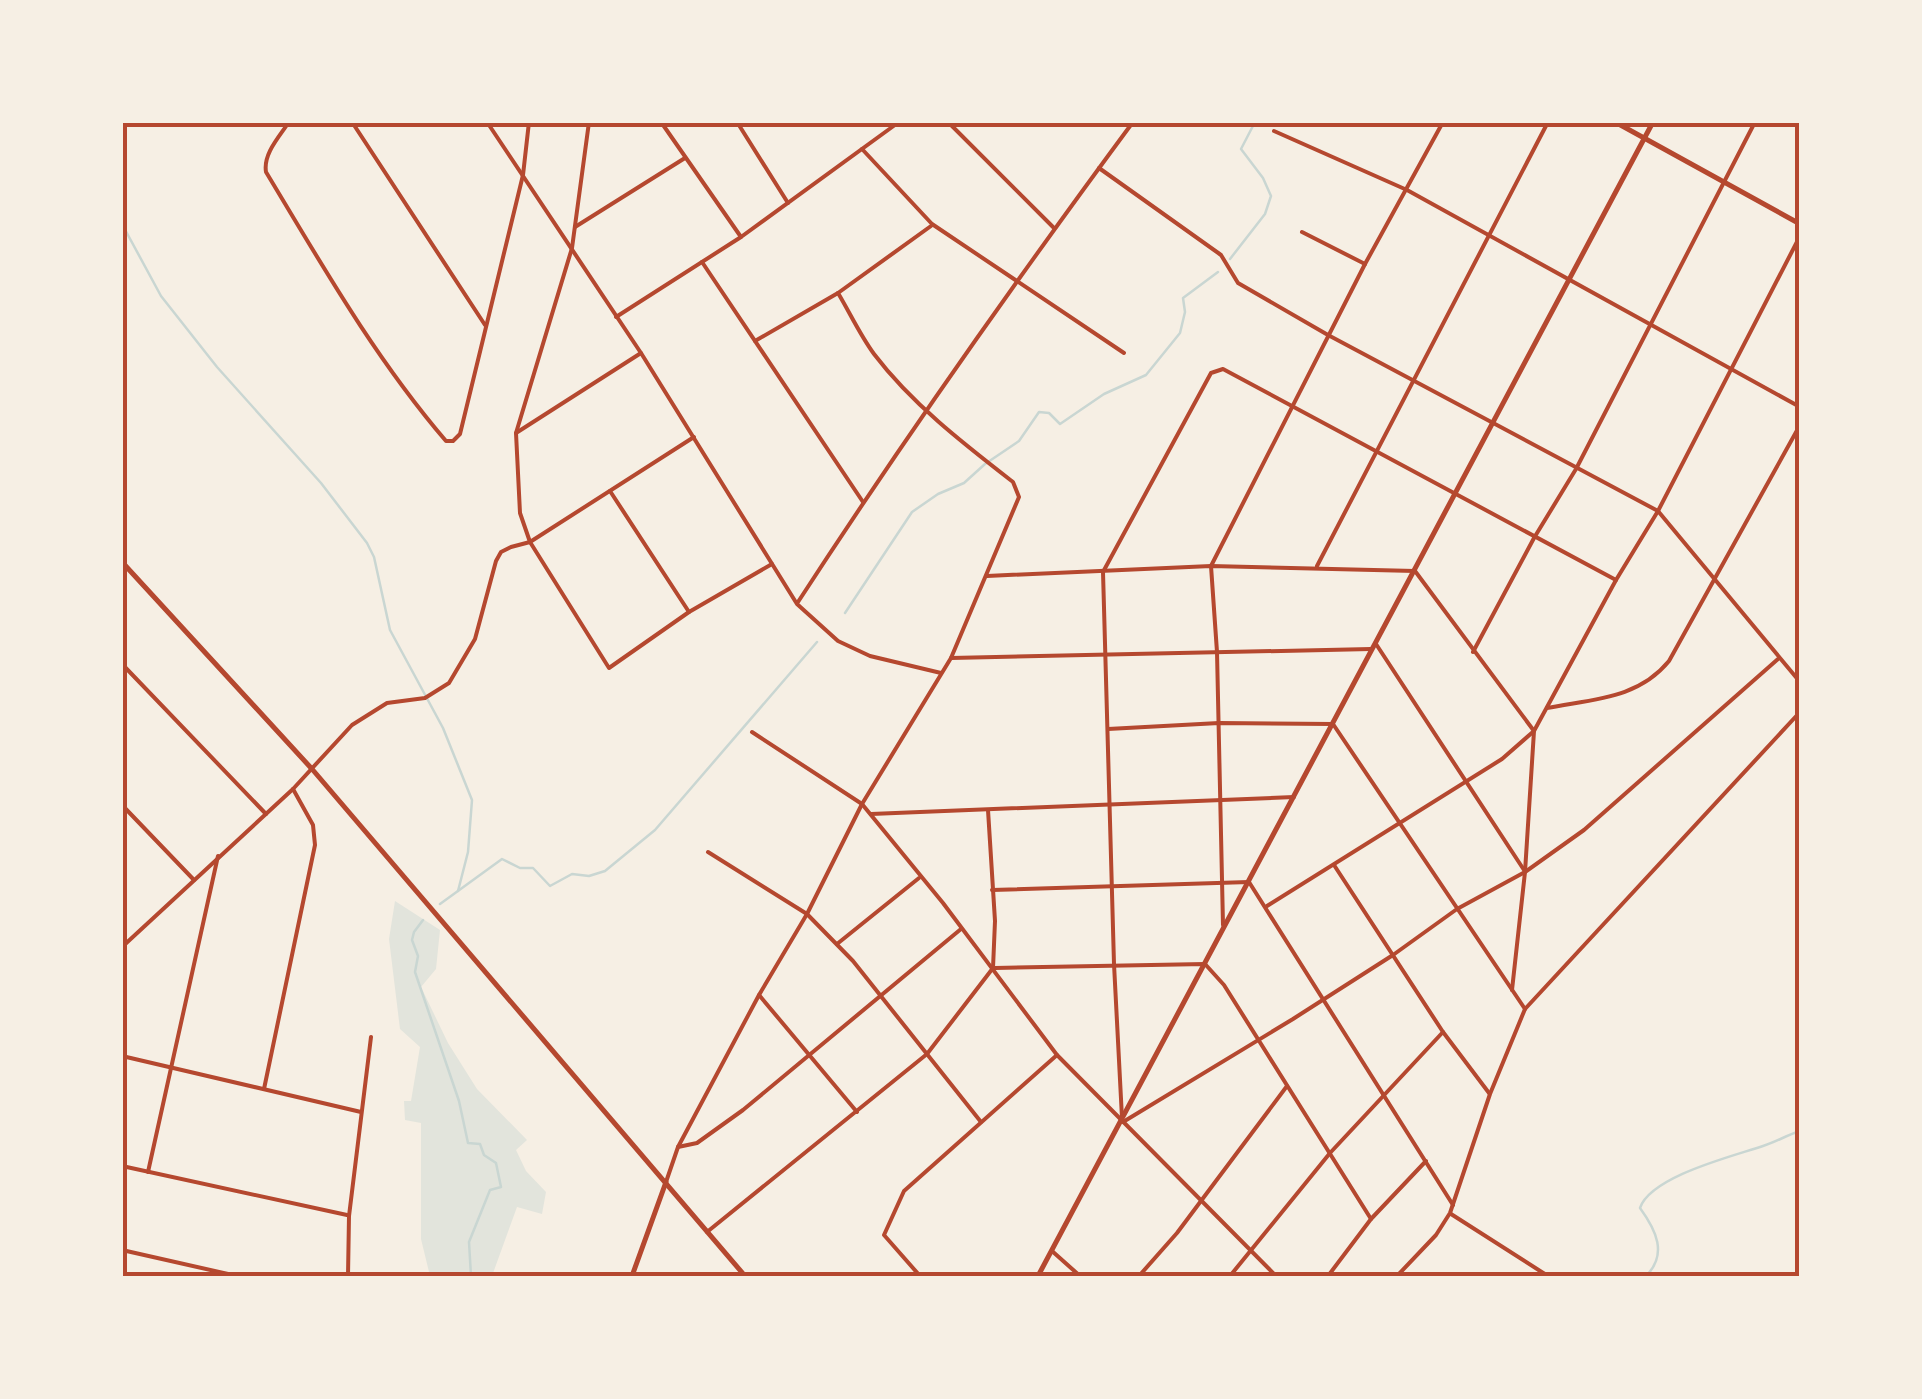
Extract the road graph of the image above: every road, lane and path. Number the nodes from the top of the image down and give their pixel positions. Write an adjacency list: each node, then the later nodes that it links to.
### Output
1 (289, 122): 41 (street)
2 (352, 122): 41 (street)
3 (487, 122): 21 (street)
4 (529, 122): 21 (street)
5 (589, 122): 27 (street)
6 (662, 122): 19 (street)
7 (736, 122): 24 (street)
8 (898, 122): 18 (street)
9 (948, 122): 28 (street)
10 (1133, 122): 20 (street)
11 (1443, 122): 23 (street)
12 (1548, 122): 30 (street)
13 (1615, 122): 17 (street)
14 (1653, 122): 17 (street)
15 (1755, 122): 22 (street)
16 (1274, 131): 23 (street)
17 (1646, 138): 22 (street); 37 (street)
18 (862, 148): 24 (street); 25 (street)
19 (685, 158): 27 (street); 32 (street)
20 (1099, 168): 28 (street); 42 (street)
21 (523, 175): 33 (street); 41 (street)
22 (1723, 180): 26 (street); 40 (street)
23 (1407, 190): 30 (street); 35 (street)
24 (788, 203): 32 (street)
25 (932, 224): 36 (street); 38 (street)
26 (1800, 224)
27 (575, 227): 33 (street)
28 (1054, 228): 36 (street)
29 (1302, 232): 35 (street)
30 (1490, 236): 37 (street); 47 (street)
31 (1800, 236): 46 (street)
32 (741, 237): 34 (street)
33 (572, 248): 39 (street); 53 (street)
34 (702, 262): 39 (street); 43 (street)
35 (1366, 264): 42 (street)
36 (1019, 282): 45 (street); 50 (street)
37 (1569, 282): 40 (street); 51 (street)
38 (838, 292): 43 (street); 50 (street)
39 (616, 317): 44 (street)
40 (1649, 324): 46 (street); 56 (street)
41 (485, 325)
42 (1328, 335): 47 (street); 48 (street)
43 (755, 340): 59 (street)
44 (641, 354): 53 (street); 54 (street)
45 (1124, 354)
46 (1731, 370): 49 (street); 60 (street)
47 (1414, 380): 51 (street); 55 (street)
48 (1292, 405): 55 (street); 65 (street); 68 (street)
49 (1800, 408)
50 (928, 412): 59 (street); 69 (street)
51 (1494, 423): 56 (street); 58 (street)
52 (1800, 424): 71 (street)
53 (516, 433): 62 (street)
54 (694, 436): 57 (street); 64 (street)
55 (1376, 452): 58 (street); 66 (street)
56 (1576, 469): 60 (street); 61 (street)
57 (609, 490): 62 (street); 73 (street)
58 (1456, 494): 61 (street); 67 (street)
59 (863, 502): 72 (street)
60 (1658, 511): 70 (street); 71 (street)
61 (1534, 538): 70 (street); 76 (street)
62 (530, 542): 73 (street); 92 (street)
63 (122, 562): 92 (street)
64 (772, 564): 72 (street); 73 (street)
65 (1211, 566): 66 (street); 68 (street); 75 (street)
66 (1316, 568): 67 (street)
67 (1415, 570): 74 (street); 76 (street)
68 (1104, 572): 69 (street); 77 (street)
69 (987, 576): 78 (street)
70 (1616, 580): 85 (street)
71 (1714, 580): 79 (street); 85 (street)
72 (797, 604): 82 (street)
73 (689, 612)
74 (1374, 646): 75 (street); 88 (street); 93 (street)
75 (1217, 652): 77 (street); 87 (street)
76 (1473, 652): 90 (street)
77 (1106, 655): 78 (street); 89 (street)
78 (951, 658): 82 (street)
79 (1778, 659): 84 (street); 107 (street)
80 (122, 664): 81 (street)
81 (130, 672): 83 (street); 101 (street)
82 (941, 673): 97 (street)
83 (122, 679)
84 (1800, 682)
85 (1547, 708): 90 (street)
86 (1800, 712): 129 (street)
87 (1219, 723): 88 (street); 89 (street); 96 (street)
88 (1333, 724): 95 (street); 103 (street)
89 (1108, 729): 99 (street)
90 (1534, 731): 93 (street); 107 (street)
91 (752, 732): 97 (street)
92 (312, 769): 94 (street); 151 (street)
93 (1466, 782): 103 (street); 107 (street)
94 (293, 789): 101 (street); 139 (street)
95 (1294, 797): 96 (street); 111 (street)
96 (1220, 802): 99 (street); 110 (street)
97 (862, 804): 102 (street); 116 (street)
98 (122, 805): 109 (street)
99 (1110, 806): 100 (street); 112 (street)
100 (988, 810): 102 (street); 113 (street)
101 (266, 814): 105 (street)
102 (871, 814): 108 (street)
103 (1399, 824): 106 (street); 115 (street)
104 (708, 852): 116 (street)
105 (218, 856): 109 (street); 137 (street)
106 (1334, 865): 114 (street); 121 (street)
107 (1525, 872): 115 (street); 125 (street)
108 (920, 877): 117 (street); 119 (street)
109 (194, 880): 120 (street)
110 (1222, 882): 111 (street); 112 (street); 118 (street)
111 (1249, 882): 114 (street); 118 (street)
112 (1112, 887): 113 (street); 122 (street)
113 (992, 890): 124 (street)
114 (1267, 906): 128 (street)
115 (1457, 909): 121 (street); 125 (street)
116 (807, 914): 119 (street); 126 (street)
117 (962, 928): 124 (street); 127 (street)
118 (1223, 930): 123 (street)
119 (837, 944): 127 (street)
120 (122, 947)
121 (1393, 956): 128 (street); 130 (street)
122 (1114, 964): 123 (street); 124 (street); 145 (street)
123 (1205, 964): 132 (street); 145 (street)
124 (993, 968): 134 (street); 135 (street)
125 (1512, 990): 129 (street)
126 (759, 994): 133 (street); 146 (street)
127 (881, 996): 133 (street); 134 (street)
128 (1324, 999): 132 (street); 141 (street)
129 (1525, 1009): 140 (street)
130 (1443, 1032): 140 (street); 141 (street)
131 (371, 1037): 142 (street)
132 (1258, 1041): 138 (street); 145 (street)
133 (810, 1054): 143 (street); 146 (street)
134 (928, 1054): 143 (street); 144 (street)
135 (1058, 1055): 144 (street); 145 (street)
136 (122, 1056): 137 (street)
137 (172, 1068): 139 (street); 150 (street)
138 (1287, 1086): 147 (street); 152 (street)
139 (264, 1089): 142 (street)
140 (1490, 1094): 153 (street)
141 (1385, 1096): 147 (street); 148 (street)
142 (360, 1112): 155 (street)
143 (857, 1112): 157 (street)
144 (981, 1122): 165 (street)
145 (1123, 1122): 152 (street); 159 (street)
146 (678, 1148): 151 (street)
147 (1330, 1153): 156 (street); 160 (street)
148 (1426, 1162): 153 (street); 156 (street)
149 (122, 1166): 150 (street)
150 (148, 1172): 155 (street)
151 (666, 1182): 157 (street); 163 (street)
152 (1199, 1202): 160 (street); 168 (street)
153 (1453, 1205): 154 (street)
154 (1450, 1213): 172 (street); 173 (street)
155 (349, 1216): 162 (street)
156 (1372, 1220): 171 (street)
157 (708, 1232): 164 (street)
158 (122, 1250): 161 (street)
159 (1052, 1251): 166 (street); 167 (street)
160 (1250, 1251): 169 (street); 170 (street)
161 (237, 1276)
162 (348, 1276)
163 (632, 1276)
164 (745, 1276)
165 (920, 1276)
166 (1038, 1276)
167 (1080, 1276)
168 (1139, 1276)
169 (1230, 1276)
170 (1276, 1276)
171 (1328, 1276)
172 (1397, 1276)
173 (1548, 1276)

